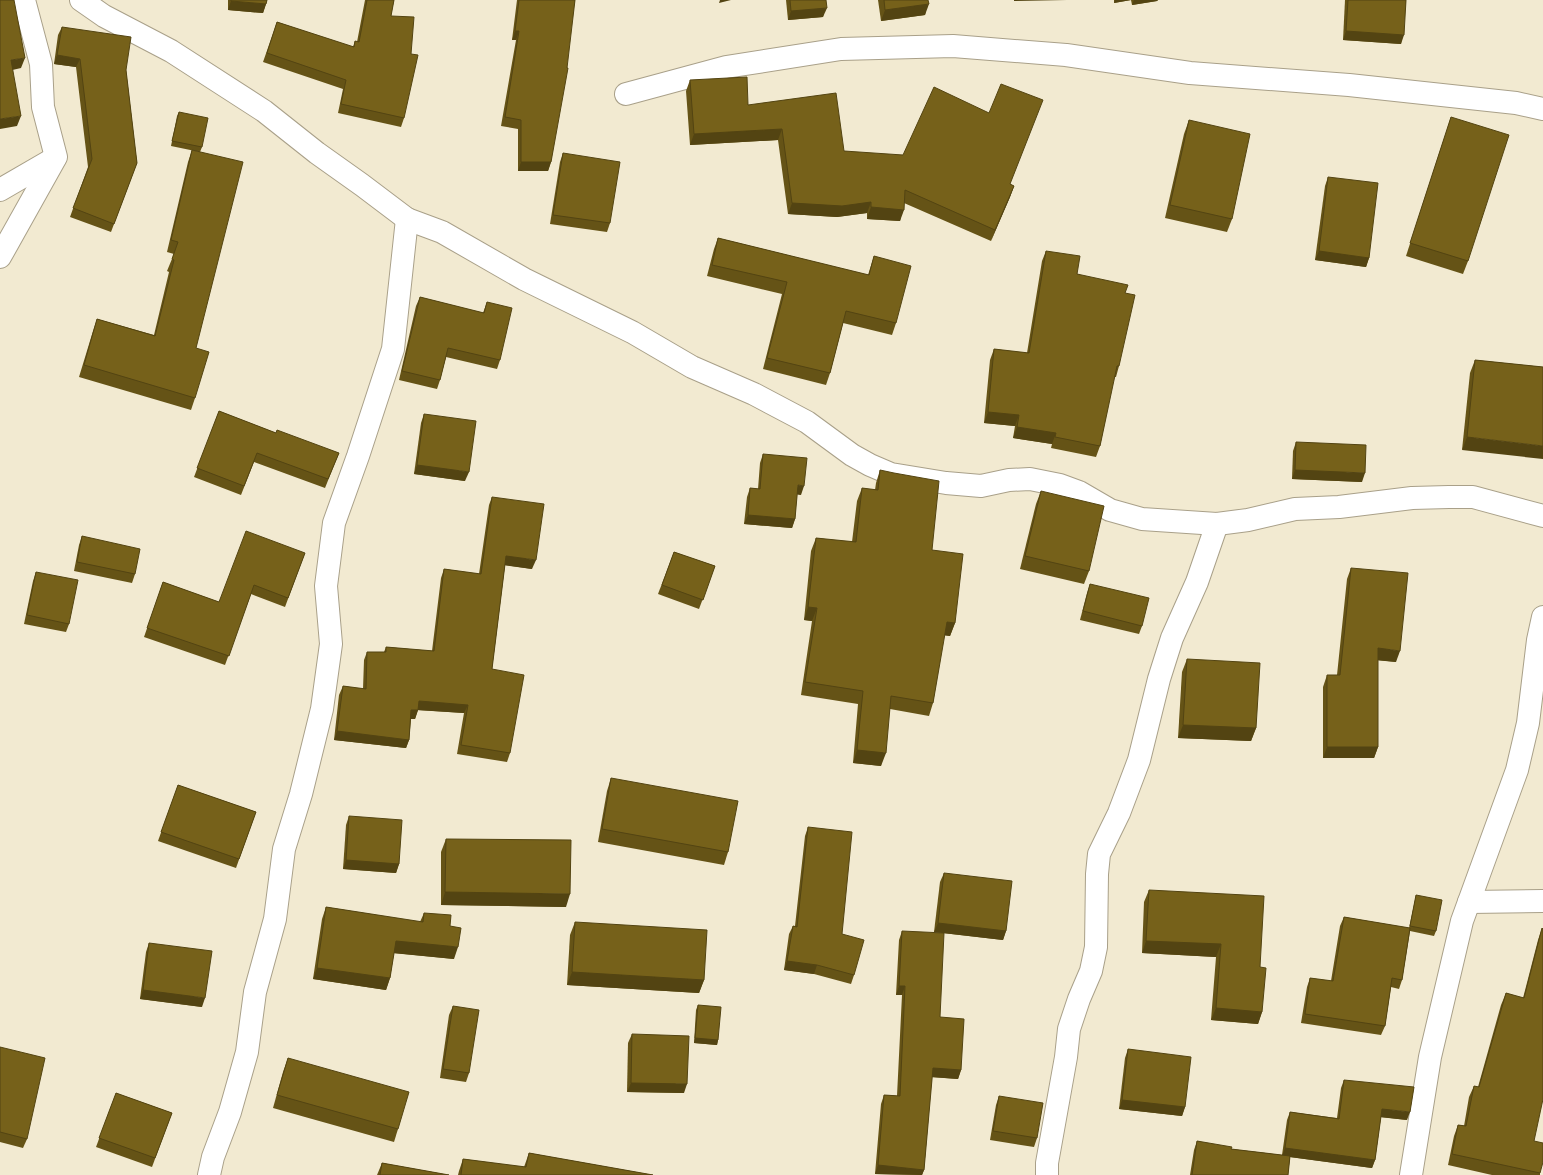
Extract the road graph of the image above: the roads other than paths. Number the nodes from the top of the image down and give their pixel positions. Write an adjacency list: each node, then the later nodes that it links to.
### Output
1 (24, 0): 5 (street)
2 (81, 0): 7 (street)
3 (626, 94): 4 (street)
4 (1543, 109)
5 (56, 157): 6 (street); 8 (street)
6 (0, 190)
7 (407, 219): 10 (street); 14 (street)
8 (0, 257)
9 (1543, 516): 10 (street)
10 (1217, 524): 15 (street)
11 (1543, 617): 13 (street)
12 (1543, 901): 13 (street)
13 (1469, 902): 16 (street)
14 (209, 1175)
15 (1047, 1175)
16 (1411, 1175)

